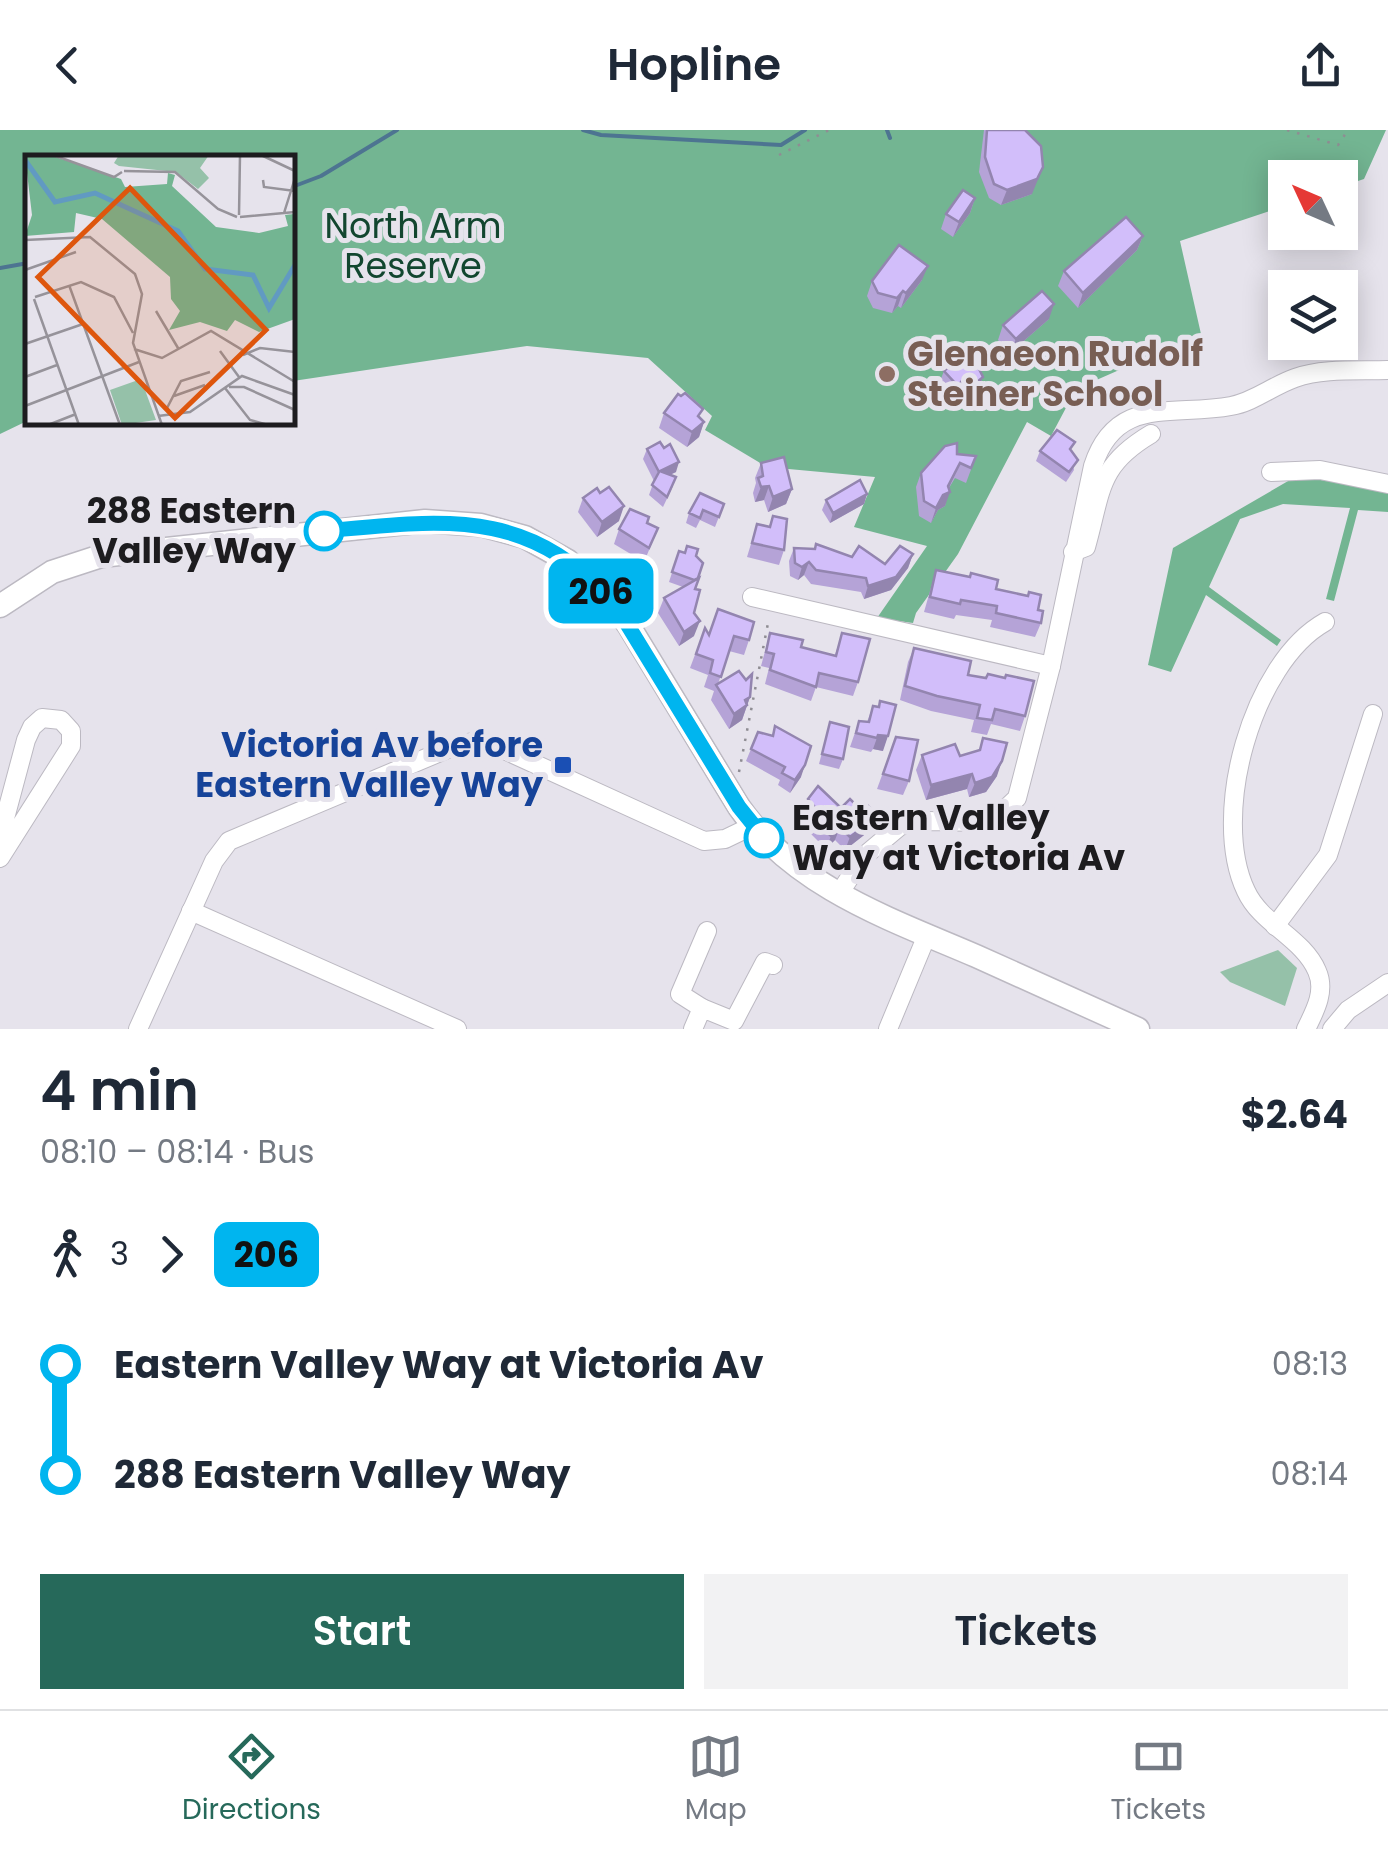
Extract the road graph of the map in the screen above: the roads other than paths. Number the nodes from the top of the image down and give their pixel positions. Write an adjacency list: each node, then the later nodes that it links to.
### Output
1 (1388, 370): 5 (street)
2 (1151, 434): 5 (street)
3 (1271, 472): 4 (street)
4 (1388, 484)
5 (1073, 552): 9 (street)
6 (752, 598): 9 (street)
7 (0, 606): 11 (main road)
8 (1325, 622): 16 (street)
9 (1051, 666): 14 (street)
10 (1373, 714): 16 (street)
11 (752, 826): 14 (main road); 15 (street)
12 (0, 837): 13 (street)
13 (0, 858)
14 (839, 894): 18 (main road)
15 (192, 911): 22 (street); 23 (street)
16 (1274, 926): 27 (street)
17 (707, 930): 21 (street)
18 (926, 935): 25 (street); 26 (main road)
19 (772, 965): 21 (street)
20 (1388, 983): 28 (street)
21 (702, 1008): 24 (street)
22 (138, 1029)
23 (457, 1029)
24 (693, 1029)
25 (888, 1029)
26 (1138, 1029)
27 (1306, 1029)
28 (1332, 1029)

